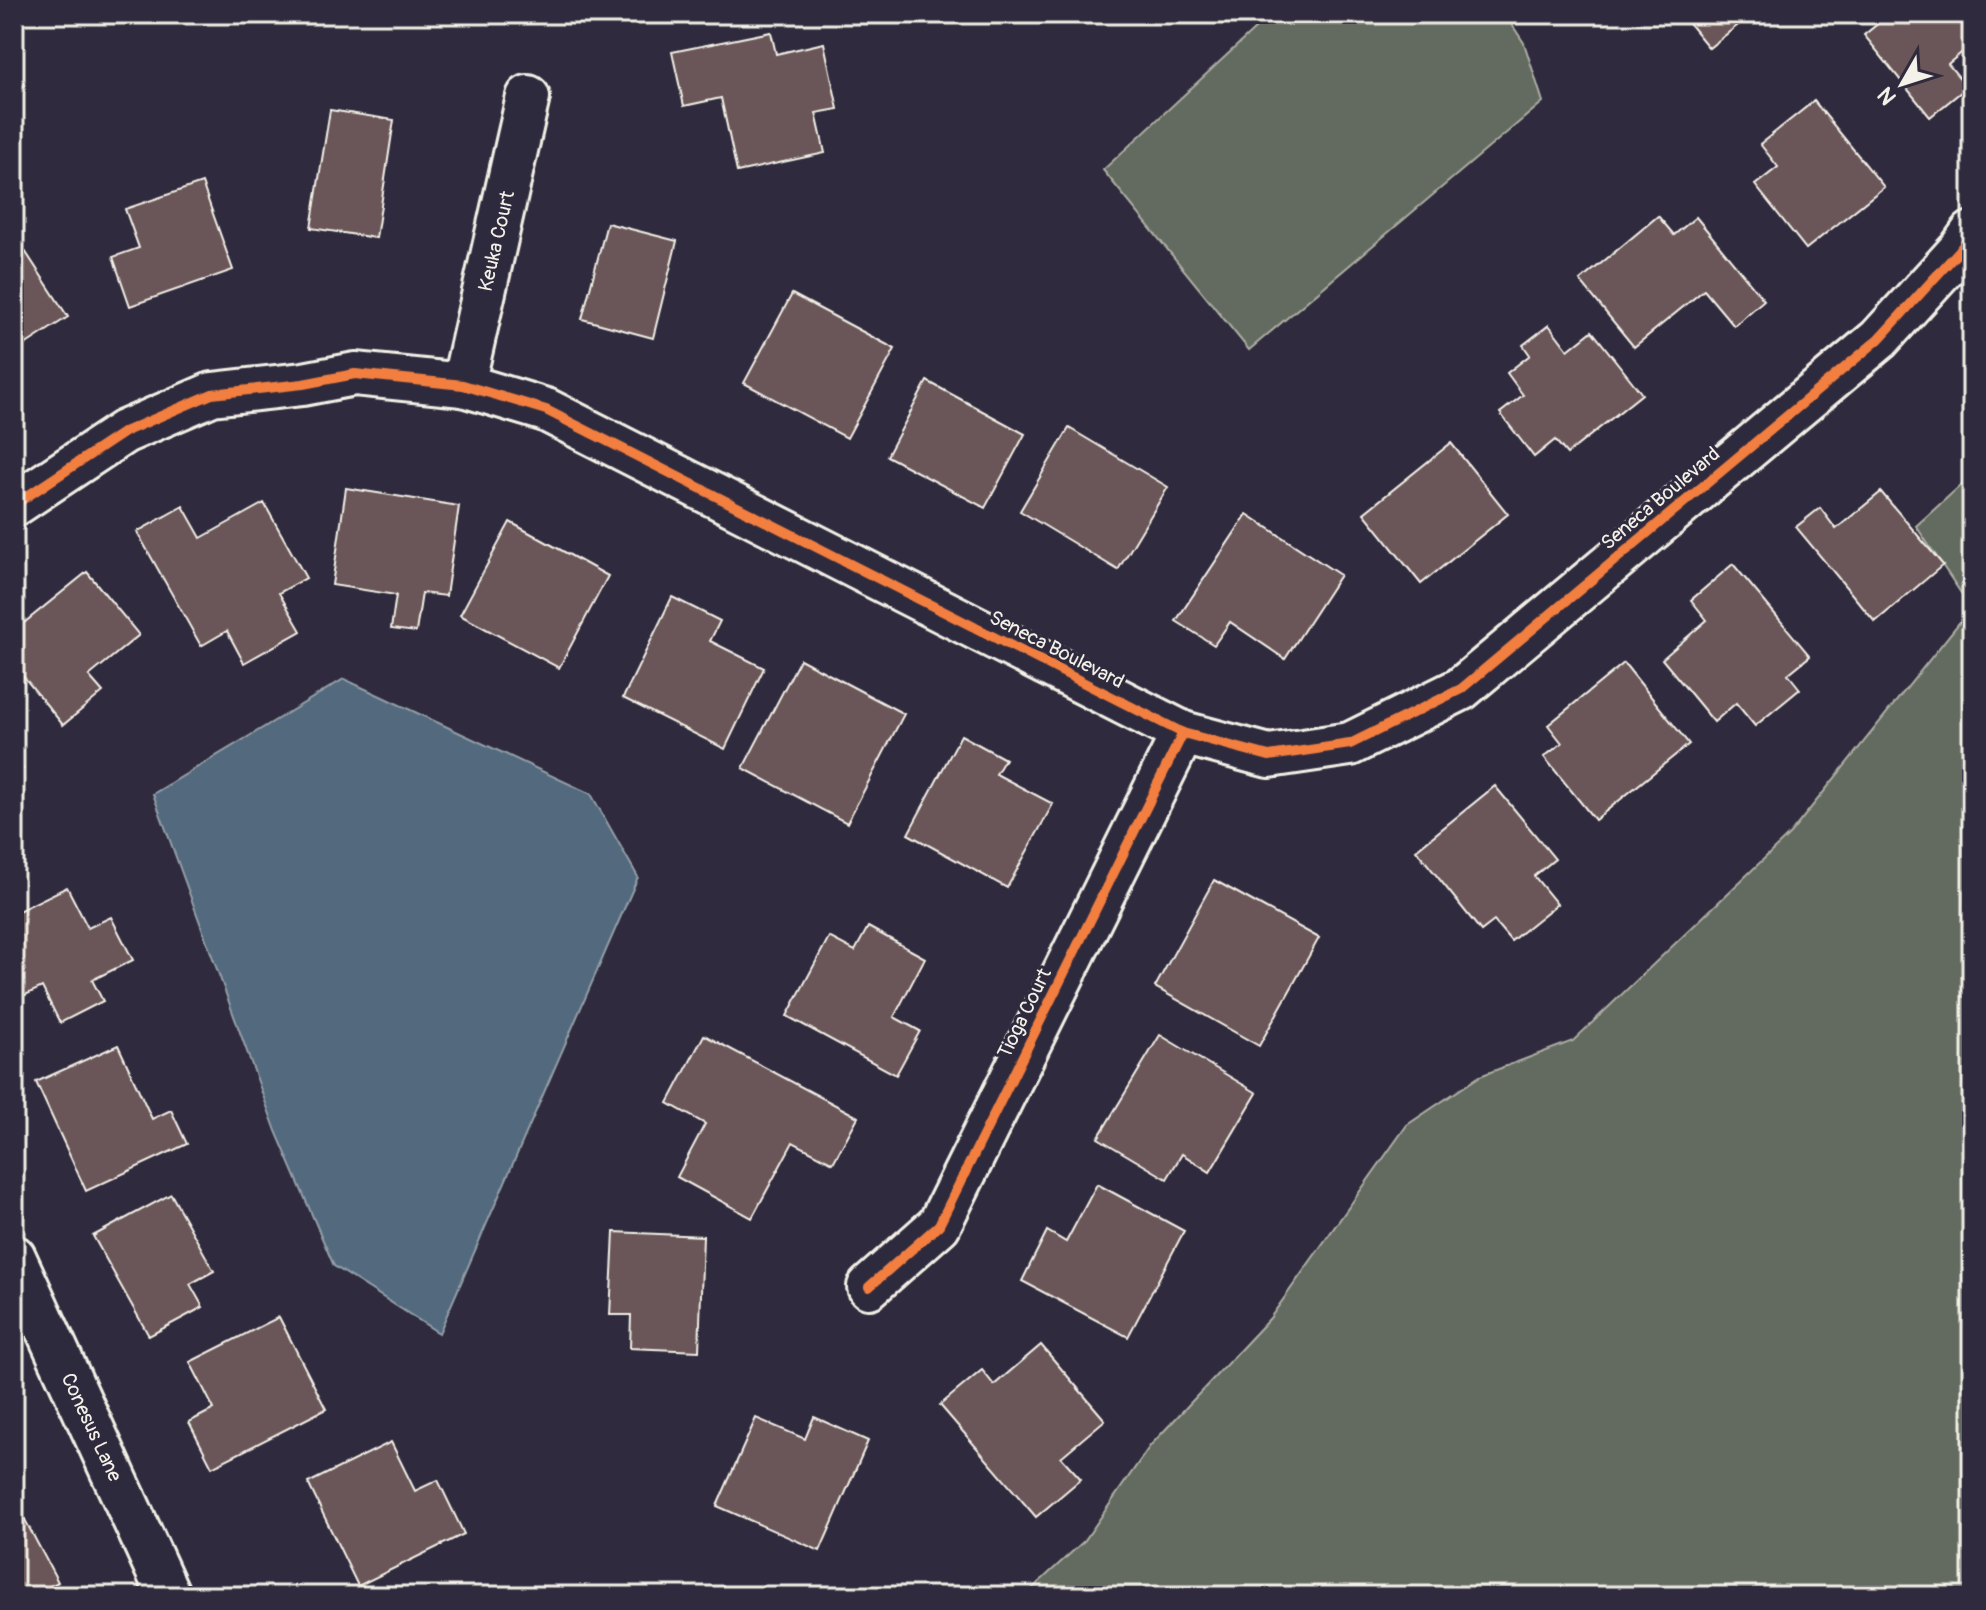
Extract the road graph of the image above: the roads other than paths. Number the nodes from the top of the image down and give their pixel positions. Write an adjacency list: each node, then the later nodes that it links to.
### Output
1 (528, 97): 3 (street, Keuka Court)
2 (1972, 233): 5 (street, Seneca Boulevard)
3 (463, 385): 4 (street, Seneca Boulevard); 5 (street, Seneca Boulevard)
4 (14, 505)
5 (1183, 733): 7 (street, Tioga Court)
6 (14, 1257): 8 (street, Conesus Lane)
7 (869, 1287)
8 (169, 1596)

